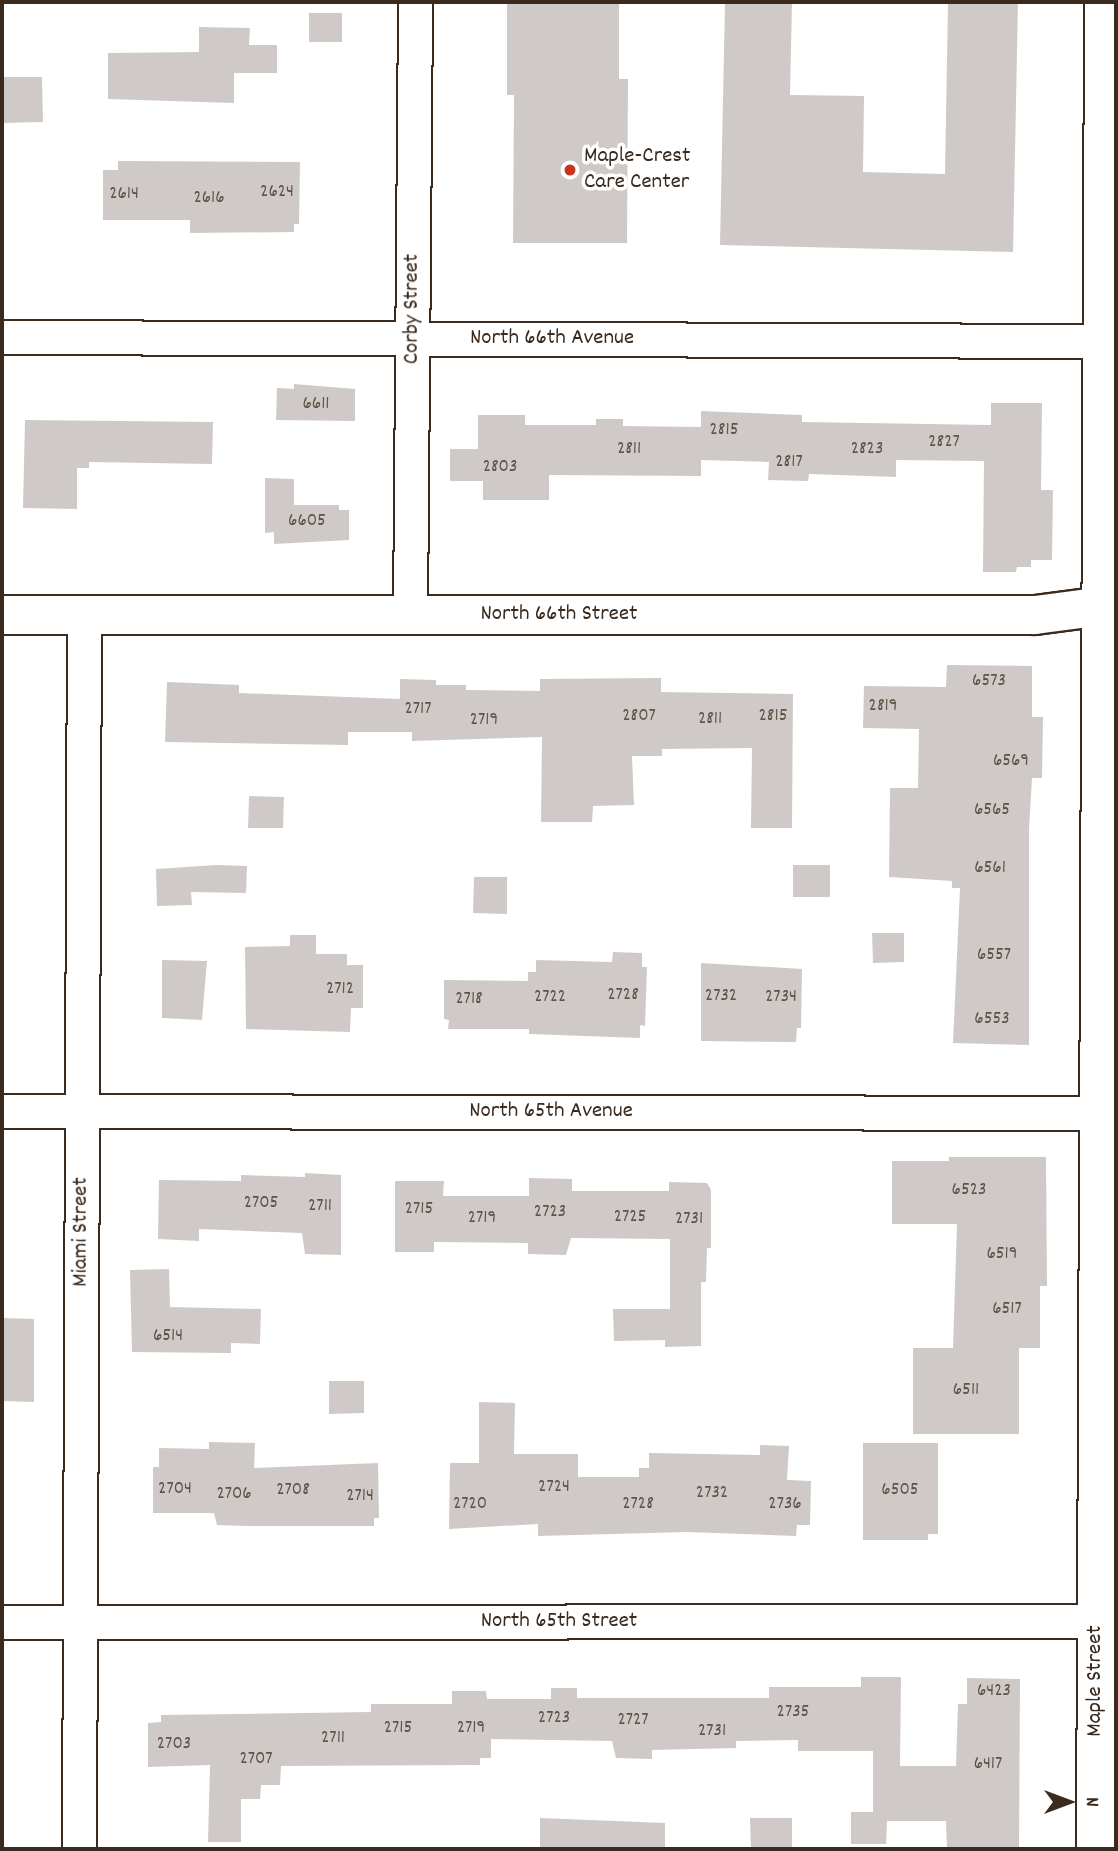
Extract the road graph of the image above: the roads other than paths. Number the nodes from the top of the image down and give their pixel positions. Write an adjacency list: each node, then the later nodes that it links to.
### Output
1 (415, 2): 4 (street, Corby Street)
2 (1104, 2): 5 (main road, Maple Street)
3 (2, 337): 4 (street, North 66th Avenue)
4 (414, 339): 5 (street, North 66th Avenue); 9 (street, Corby Street)
5 (1102, 341): 6 (main road, Maple Street)
6 (1110, 605): 9 (main road, North 66th Street); 12 (main road, Maple Street)
7 (2, 615): 8 (main road, North 66th Street)
8 (84, 615): 9 (main road, North 66th Street); 11 (street, Miami Street)
9 (410, 615)
10 (2, 1111): 11 (street, North 65th Avenue)
11 (82, 1111): 12 (street, North 65th Avenue); 15 (street, Miami Street)
12 (1100, 1113): 13 (main road, Maple Street)
13 (1106, 1621): 15 (street, North 65th Street); 17 (main road, Maple Street)
14 (2, 1622): 15 (street, North 65th Street)
15 (80, 1622): 16 (street, Miami Street)
16 (79, 1849)
17 (1096, 1849)

